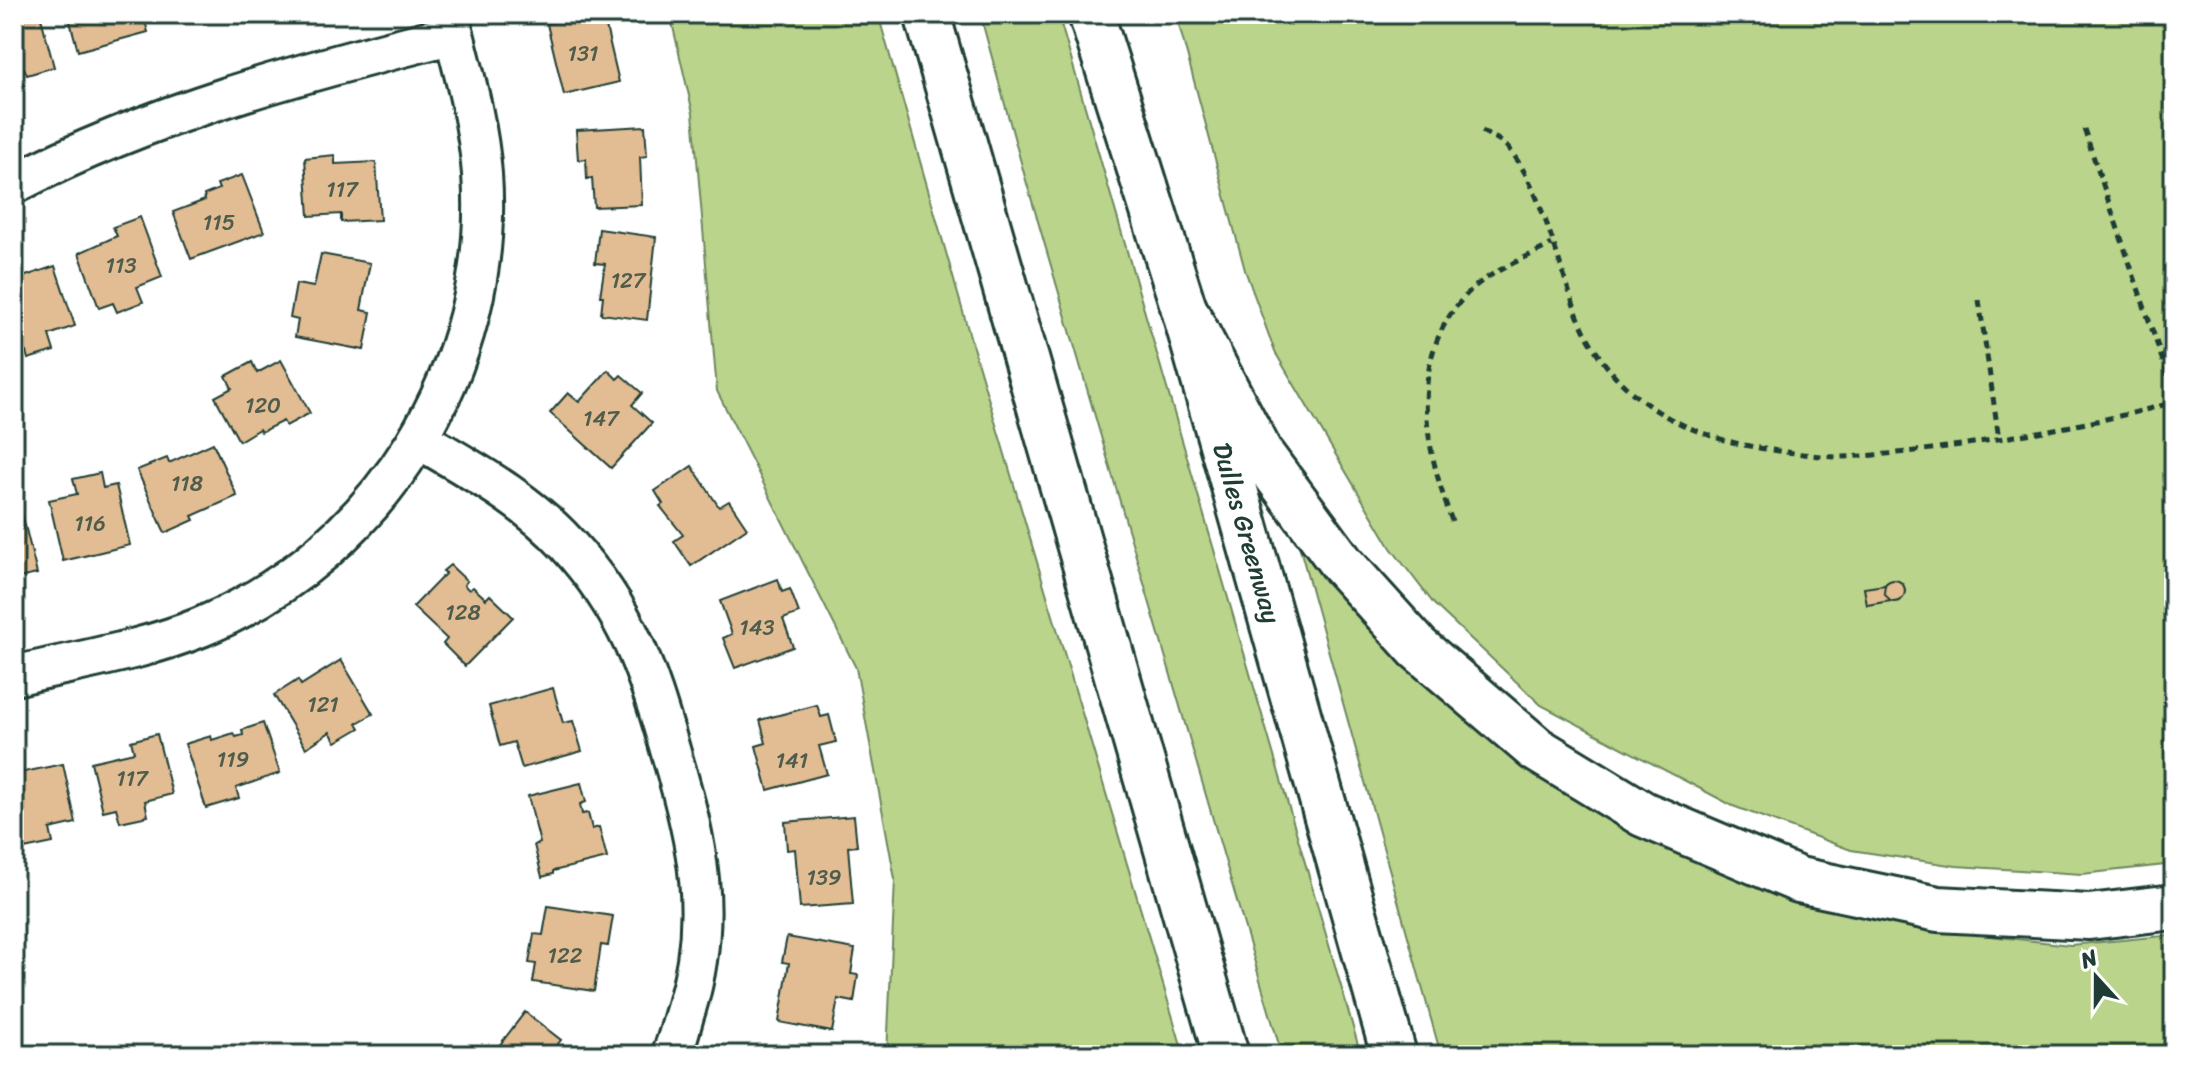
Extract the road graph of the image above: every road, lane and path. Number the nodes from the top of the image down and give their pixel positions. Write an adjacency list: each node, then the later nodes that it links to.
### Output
1 (927, 14): 18 (highway)
2 (1091, 14): 9 (highway, Dulles Greenway)
3 (451, 24): 6 (street); 12 (street)
4 (2084, 129): 10 (path)
5 (1482, 131): 7 (path)
6 (14, 184)
7 (1552, 244): 13 (path); 14 (path)
8 (1979, 300): 13 (path)
9 (1184, 309): 16 (highway); 19 (highway, Dulles Greenway)
10 (2174, 394)
11 (2174, 402): 13 (path)
12 (419, 439): 15 (street); 17 (street)
13 (1999, 439)
14 (1452, 521)
15 (14, 676)
16 (2174, 907)
17 (671, 1055)
18 (1226, 1055)
19 (1394, 1055)

